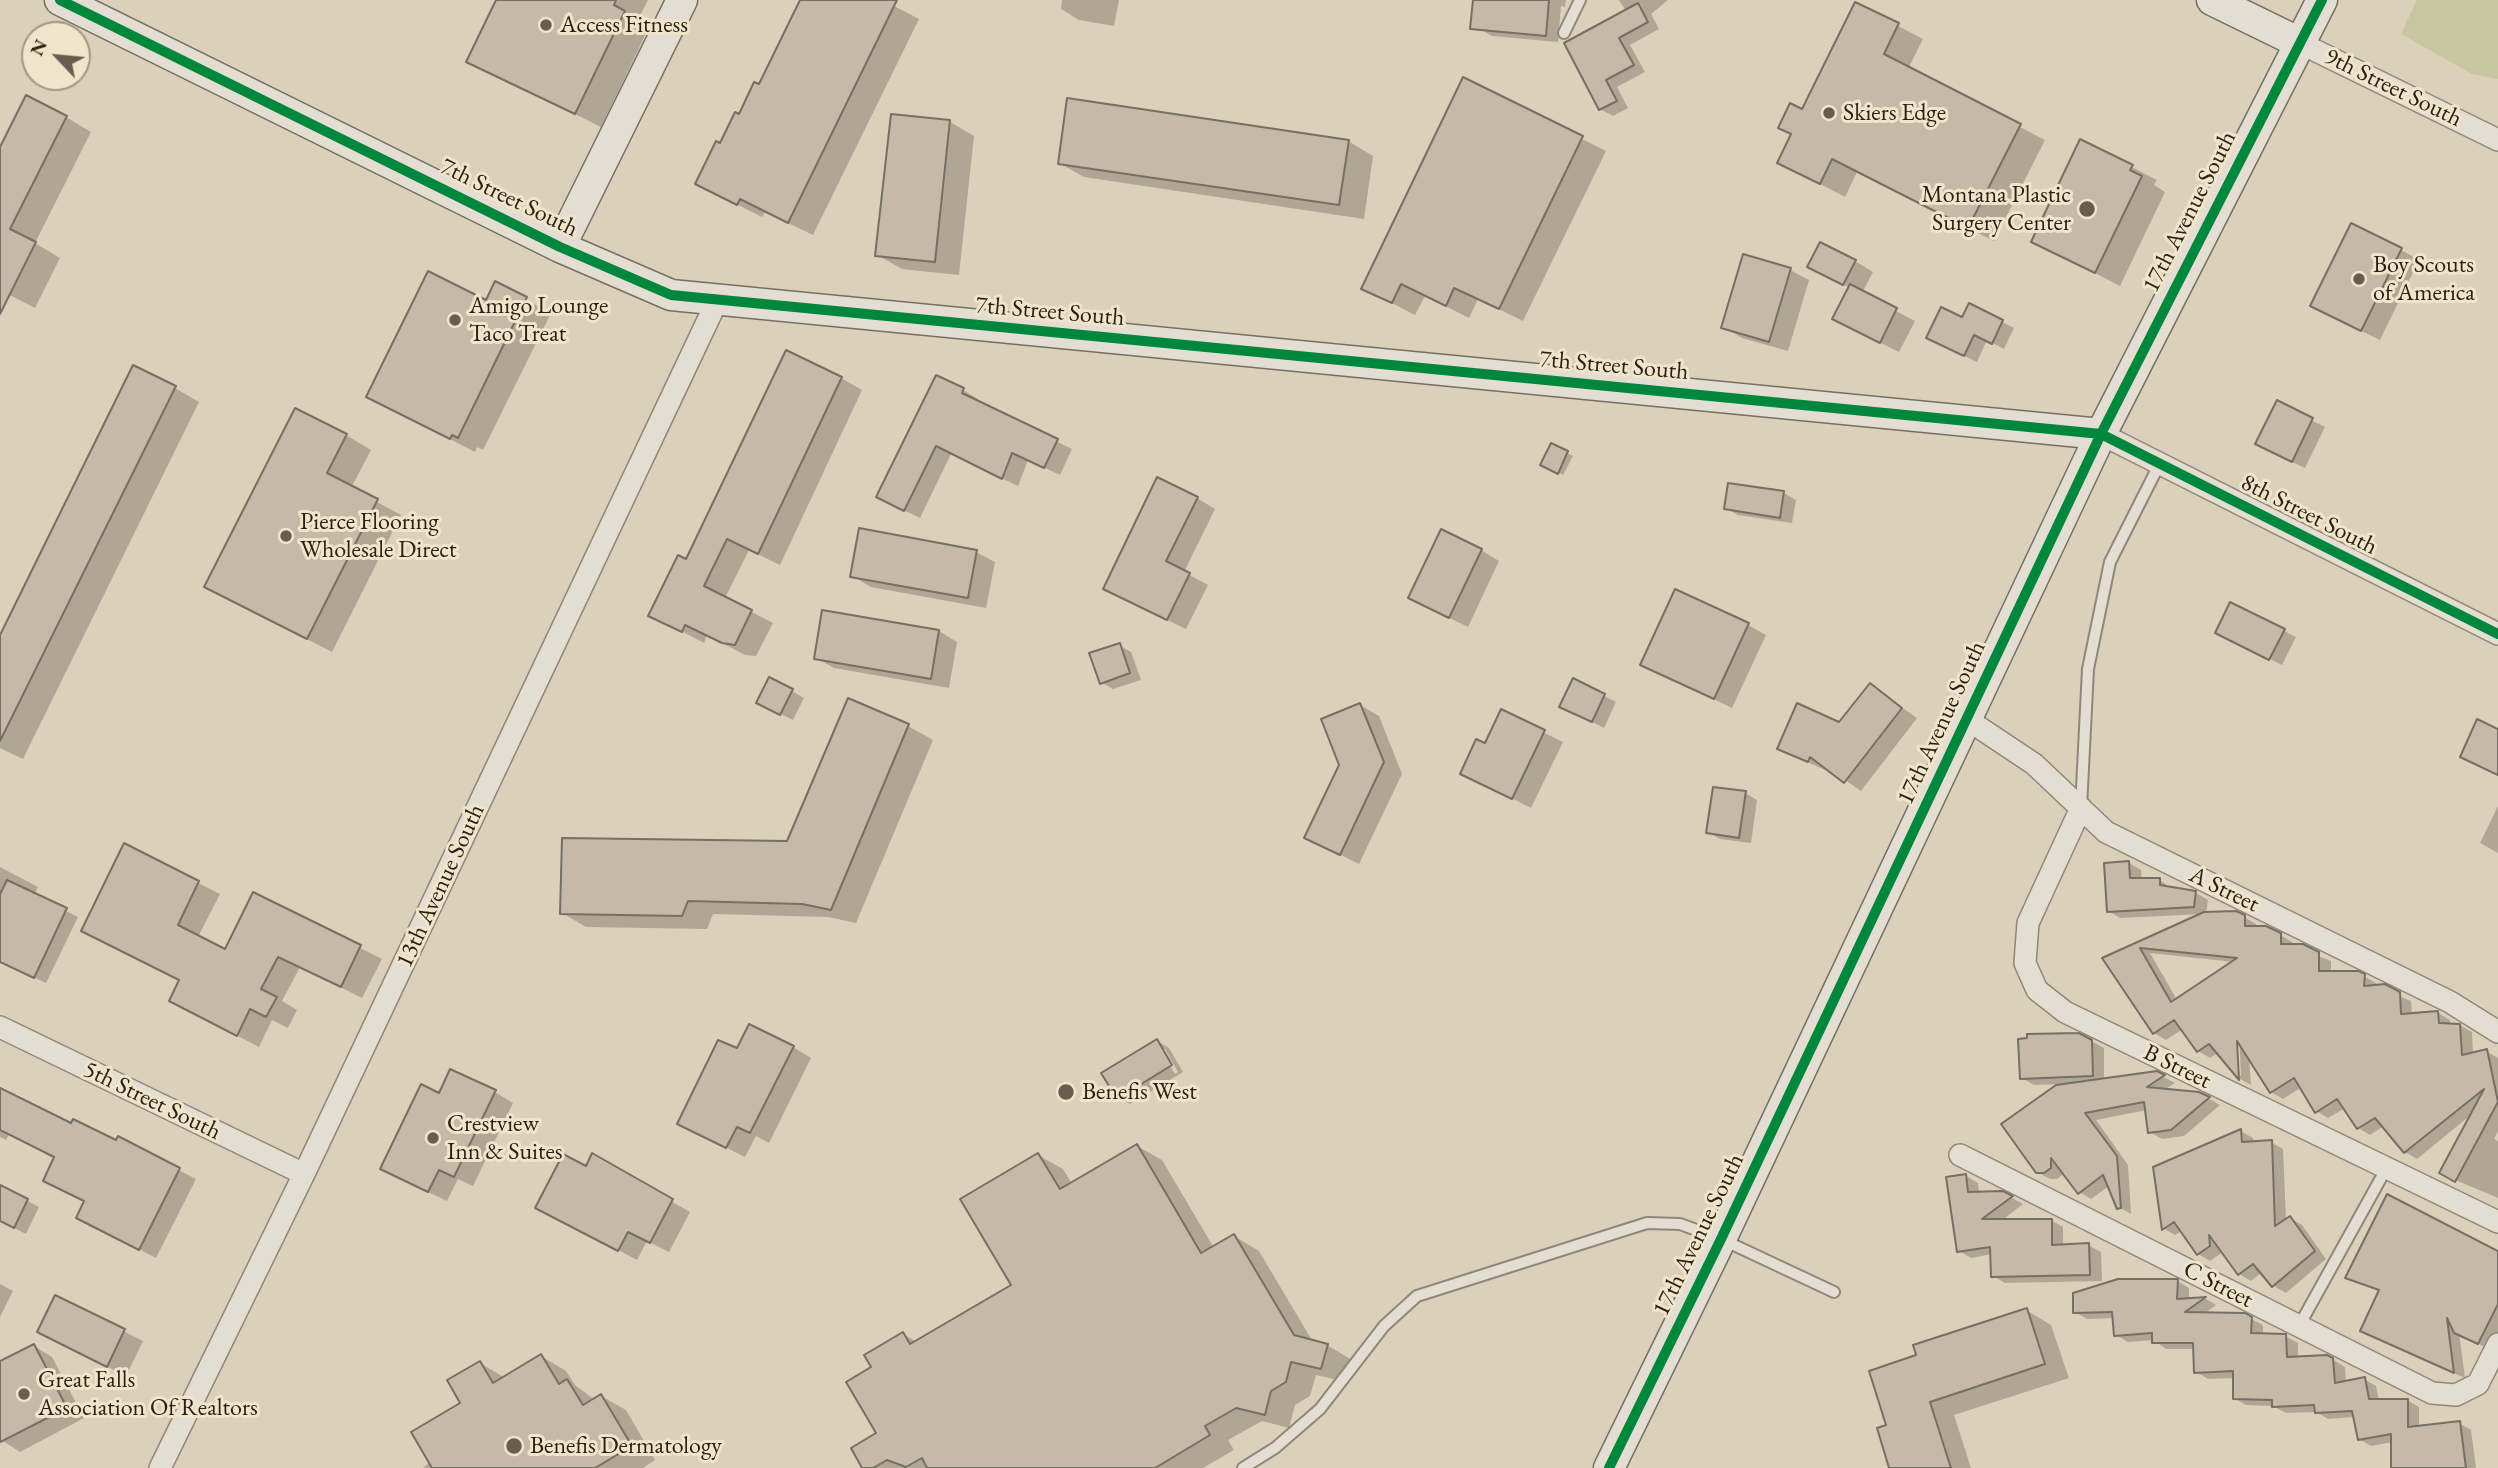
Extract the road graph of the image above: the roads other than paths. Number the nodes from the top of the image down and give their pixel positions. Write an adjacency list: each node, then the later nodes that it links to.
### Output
1 (60, 0): 9 (street, 7th Street South)
2 (682, 0): 9 (street)
3 (1580, 0): 6 (lane)
4 (2212, 0): 7 (street, 9th Street South)
5 (2322, 0): 7 (street, 17th Avenue South)
6 (1564, 33)
7 (2300, 43): 8 (street, 9th Street South); 11 (street, 17th Avenue South)
8 (2498, 140)
9 (560, 247): 10 (street, 7th Street South)
10 (717, 301): 11 (street, 7th Street South); 20 (street, 13th Avenue South)
11 (2101, 433): 12 (street, 8th Street South); 14 (street, 17th Avenue South)
12 (2160, 463): 13 (street, 8th Street South); 15 (lane)
13 (2498, 634)
14 (1968, 720): 15 (street, A Street); 22 (street, 17th Avenue South)
15 (2081, 808): 17 (street, A Street); 19 (street, B Street)
16 (0, 1027): 20 (street, 5th Street South)
17 (2498, 1032)
18 (1960, 1155): 24 (street, C Street)
19 (2386, 1169): 21 (street, B Street); 24 (lane)
20 (304, 1174): 26 (street, 13th Avenue South)
21 (2498, 1222)
22 (1721, 1239): 23 (lane); 27 (lane); 28 (street, 17th Avenue South)
23 (1834, 1292)
24 (2298, 1326): 25 (street, C Street)
25 (2498, 1344)
26 (160, 1468)
27 (1243, 1468)
28 (1609, 1468)

